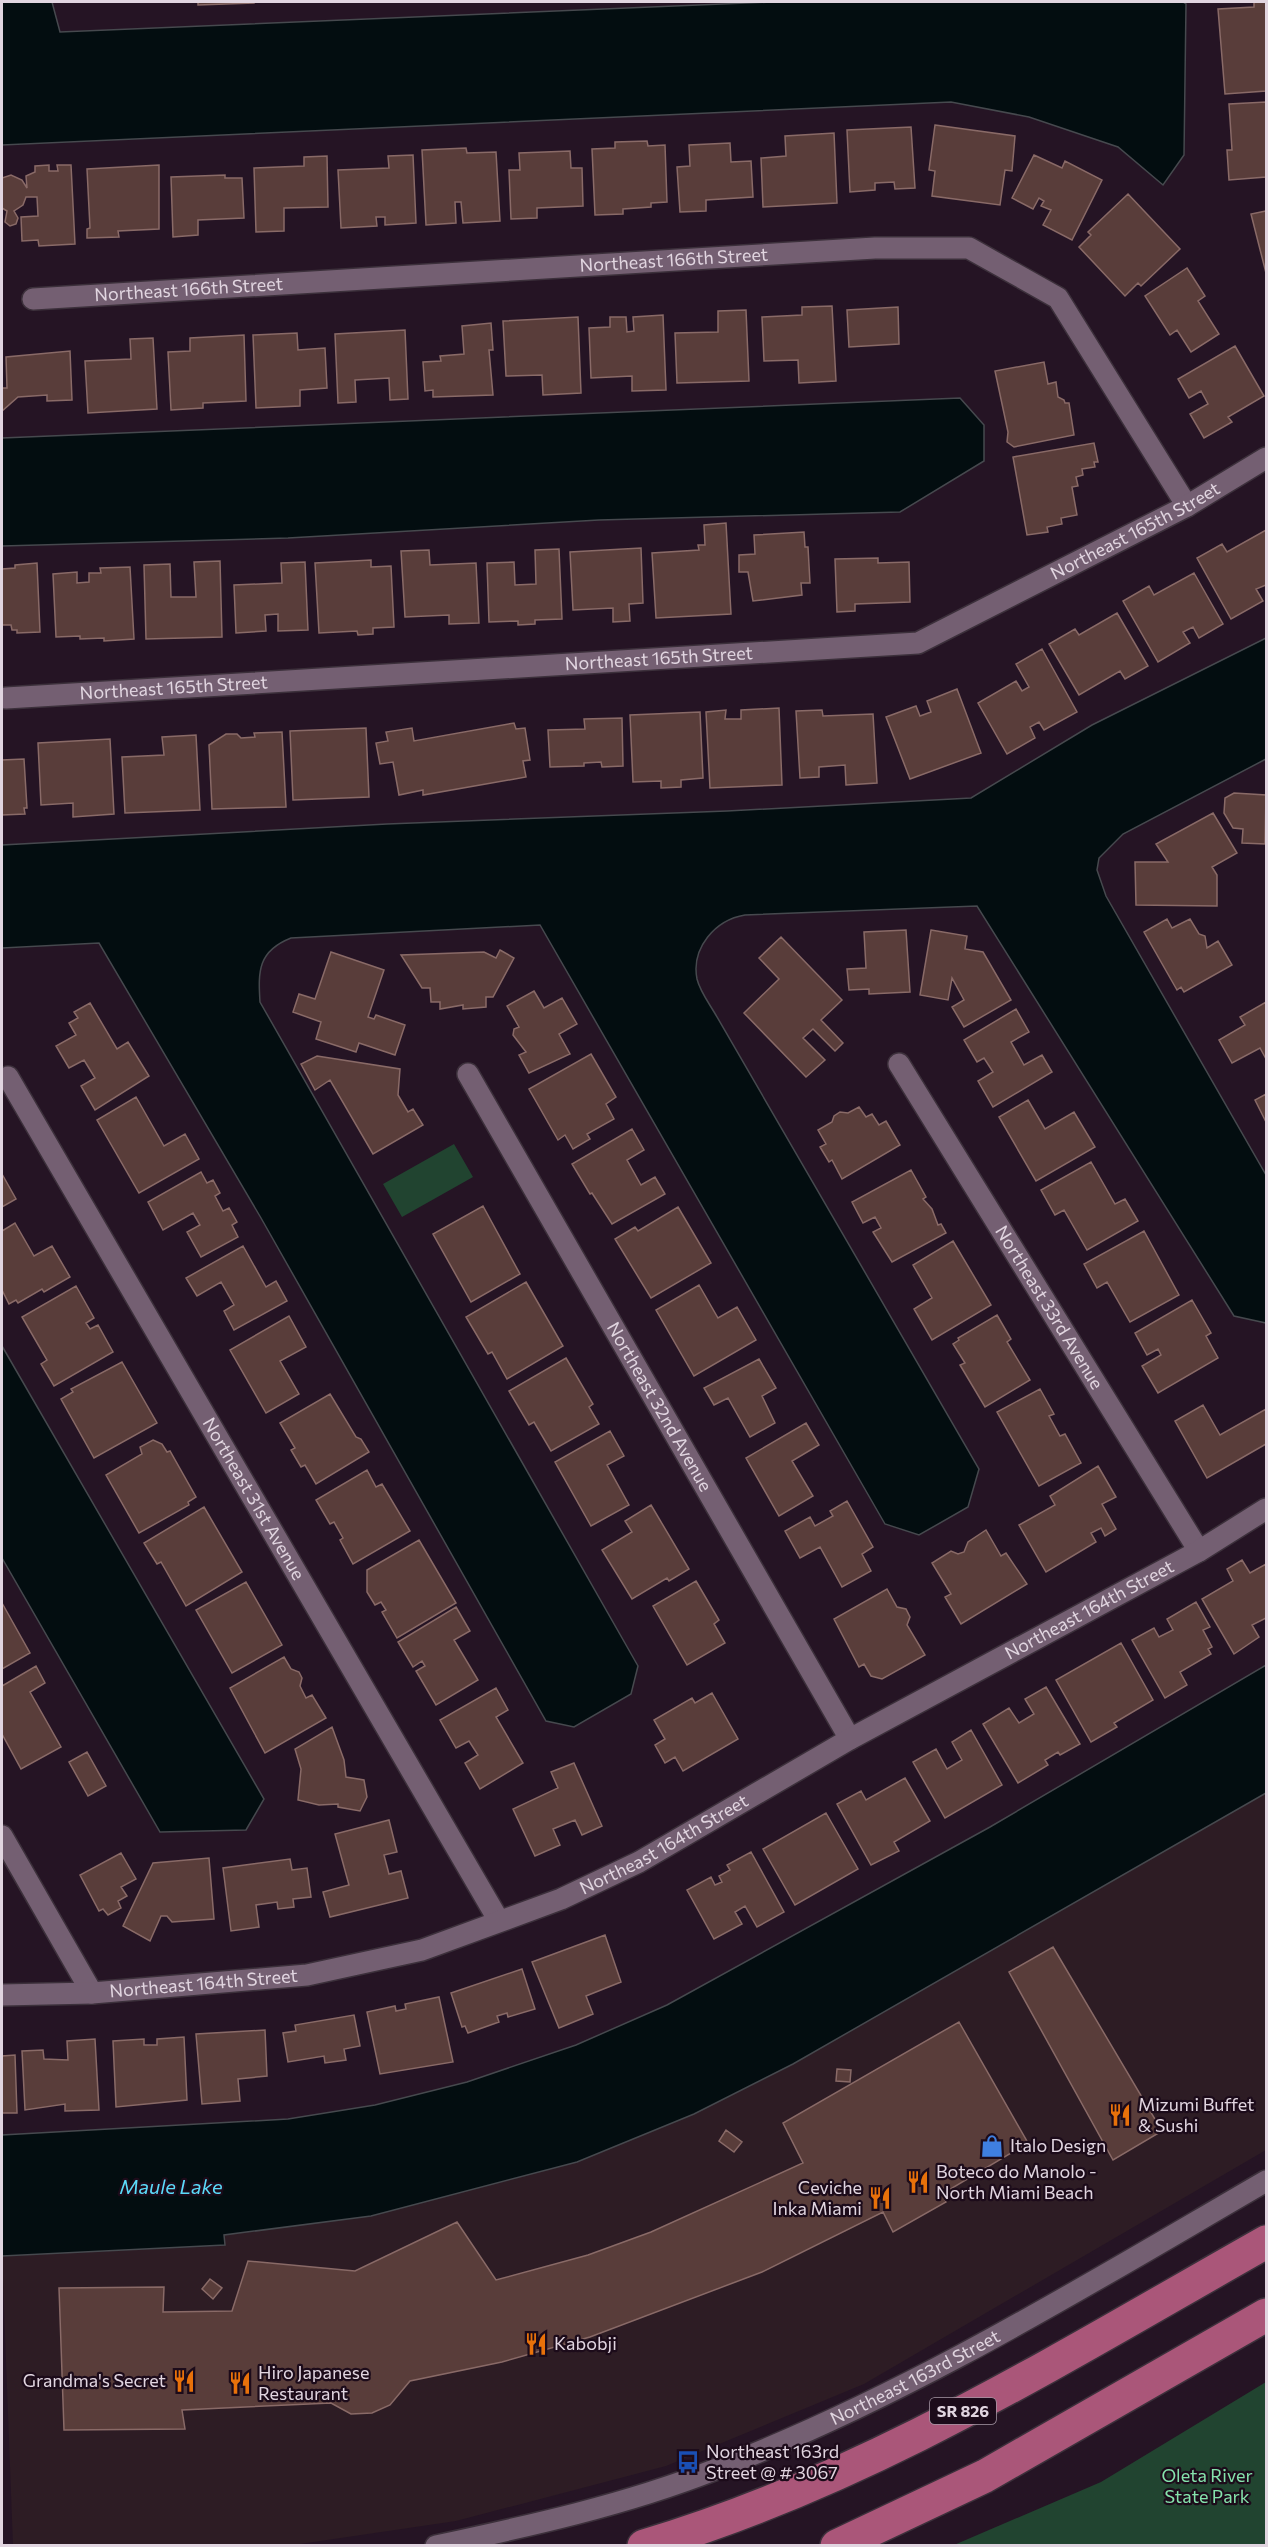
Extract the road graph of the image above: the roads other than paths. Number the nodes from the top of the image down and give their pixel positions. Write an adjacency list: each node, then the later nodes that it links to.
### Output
1 (33, 299): 3 (street, Northeast 166th Street)
2 (1266, 458): 3 (street, Northeast 165th Street)
3 (1187, 506): 4 (street, Northeast 165th Street)
4 (6, 698)
5 (899, 1064): 9 (street, Northeast 33rd Avenue)
6 (468, 1074): 10 (street, Northeast 32nd Avenue)
7 (8, 1077): 12 (street, Northeast 31st Avenue)
8 (1266, 1509): 9 (street, Northeast 164th Street)
9 (1199, 1551): 10 (street, Northeast 164th Street)
10 (850, 1739): 12 (street, Northeast 164th Street)
11 (2, 1836): 13 (street)
12 (499, 1921): 13 (street, Northeast 164th Street)
13 (92, 1993): 14 (street, Northeast 164th Street)
14 (2, 1995)
15 (1266, 2181): 18 (street, Northeast 163rd Street)
16 (1266, 2242): 19 (main road, SR 826)
17 (1266, 2314): 20 (main road)
18 (436, 2546)
19 (644, 2546)
20 (837, 2546)

